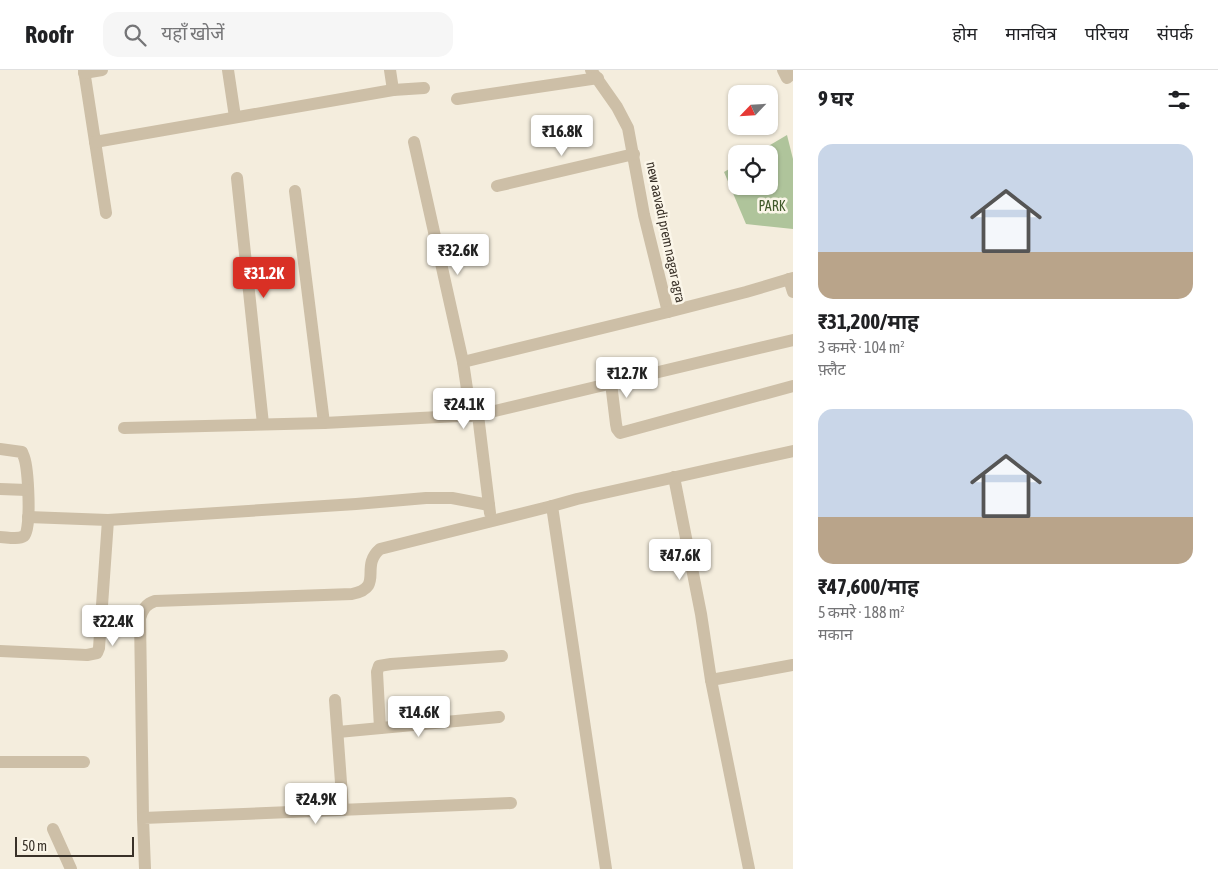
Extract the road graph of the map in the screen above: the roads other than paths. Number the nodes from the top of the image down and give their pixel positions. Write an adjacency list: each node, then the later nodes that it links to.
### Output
1 (102, 70): 4 (street)
2 (228, 70): 11 (street)
3 (390, 70): 8 (street)
4 (84, 72): 12 (street)
5 (595, 74): 10 (street); 14 (street, new aavadi prem nagar agra)
6 (788, 74): 9 (street)
7 (424, 88): 8 (street)
8 (393, 90): 11 (street)
9 (793, 90)
10 (457, 99)
11 (235, 117): 12 (street)
12 (95, 142): 18 (street)
13 (414, 142): 23 (street)
14 (634, 154): 16 (street); 21 (street, new aavadi prem nagar agra)
15 (237, 178): 28 (street)
16 (497, 186)
17 (296, 191): 27 (street)
18 (106, 213)
19 (791, 279): 20 (street); 21 (street, new aavadi prem nagar agra)
20 (793, 292)
21 (668, 312): 23 (street)
22 (793, 340): 24 (street)
23 (463, 362): 26 (street)
24 (611, 383): 25 (street); 26 (street)
25 (793, 386)
26 (474, 415): 27 (street); 35 (street)
27 (324, 422): 28 (street)
28 (263, 424): 29 (street)
29 (124, 428)
30 (0, 449): 34 (street)
31 (793, 451): 32 (street)
32 (674, 477): 36 (street); 44 (street)
33 (0, 489): 34 (street)
34 (27, 490): 37 (street)
35 (489, 505): 38 (street); 39 (street)
36 (552, 506): 39 (street); 57 (street)
37 (28, 517): 38 (street); 40 (street)
38 (108, 520): 41 (street)
39 (491, 520): 53 (street)
40 (0, 537)
41 (0, 651)
42 (502, 656): 47 (street)
43 (793, 665): 44 (street)
44 (711, 680): 58 (street)
45 (335, 700): 48 (street)
46 (499, 717): 47 (street)
47 (380, 728): 48 (street)
48 (338, 732): 52 (street)
49 (0, 762): 50 (street)
50 (84, 762)
51 (512, 803): 52 (street)
52 (343, 810): 53 (street)
53 (143, 818): 56 (street)
54 (53, 829): 55 (street)
55 (70, 869)
56 (145, 869)
57 (606, 869)
58 (749, 869)

